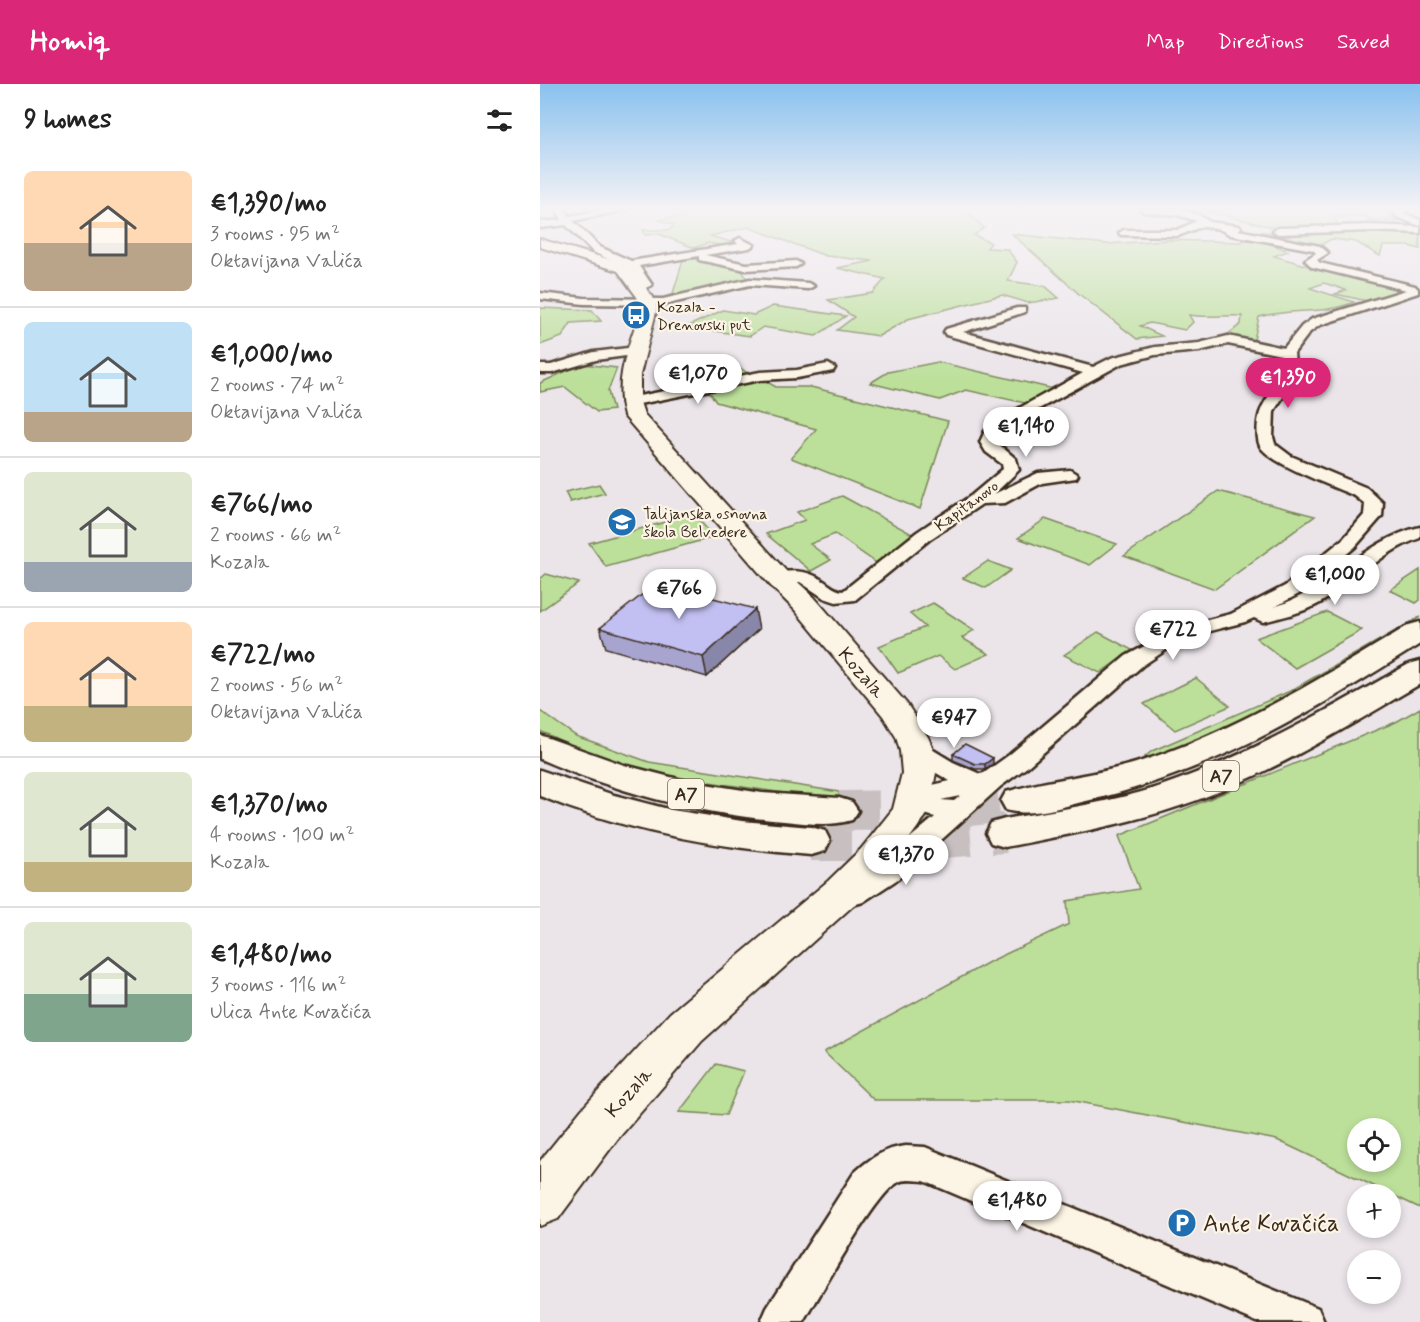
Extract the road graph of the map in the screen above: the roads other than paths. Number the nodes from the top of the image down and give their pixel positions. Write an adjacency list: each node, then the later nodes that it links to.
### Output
1 (621, 267): 5 (main road)
2 (634, 267): 5 (street)
3 (1323, 267): 9 (street)
4 (808, 286): 5 (street)
5 (643, 295): 6 (street); 8 (main road)
6 (540, 296)
7 (1021, 310): 12 (street)
8 (636, 351): 11 (street); 13 (main road)
9 (1287, 353): 12 (street, Kapitanovo); 18 (street)
10 (828, 368): 13 (street)
11 (540, 369)
12 (1094, 372): 15 (street, Kapitanovo)
13 (629, 402): 17 (main road, Kozala)
14 (1070, 475): 15 (street)
15 (978, 499): 17 (street, Kapitanovo)
16 (1420, 532): 18 (street)
17 (778, 578): 22 (main road, Kozala)
18 (1238, 618): 23 (street)
19 (1420, 631): 26 (highway, A7)
20 (1420, 671): 29 (highway, A7)
21 (540, 746): 27 (highway, A7)
22 (916, 751): 23 (street); 25 (main road, Kozala)
23 (983, 781): 25 (street); 28 (street)
24 (540, 782): 30 (highway, A7)
25 (915, 797): 28 (street); 31 (main road, Kozala)
26 (1019, 801)
27 (839, 811)
28 (959, 811): 31 (street)
29 (1005, 833)
30 (811, 841)
31 (816, 916): 32 (main road, Kozala)
32 (540, 1201)
33 (780, 1322): 34 (street)
34 (1304, 1322)

